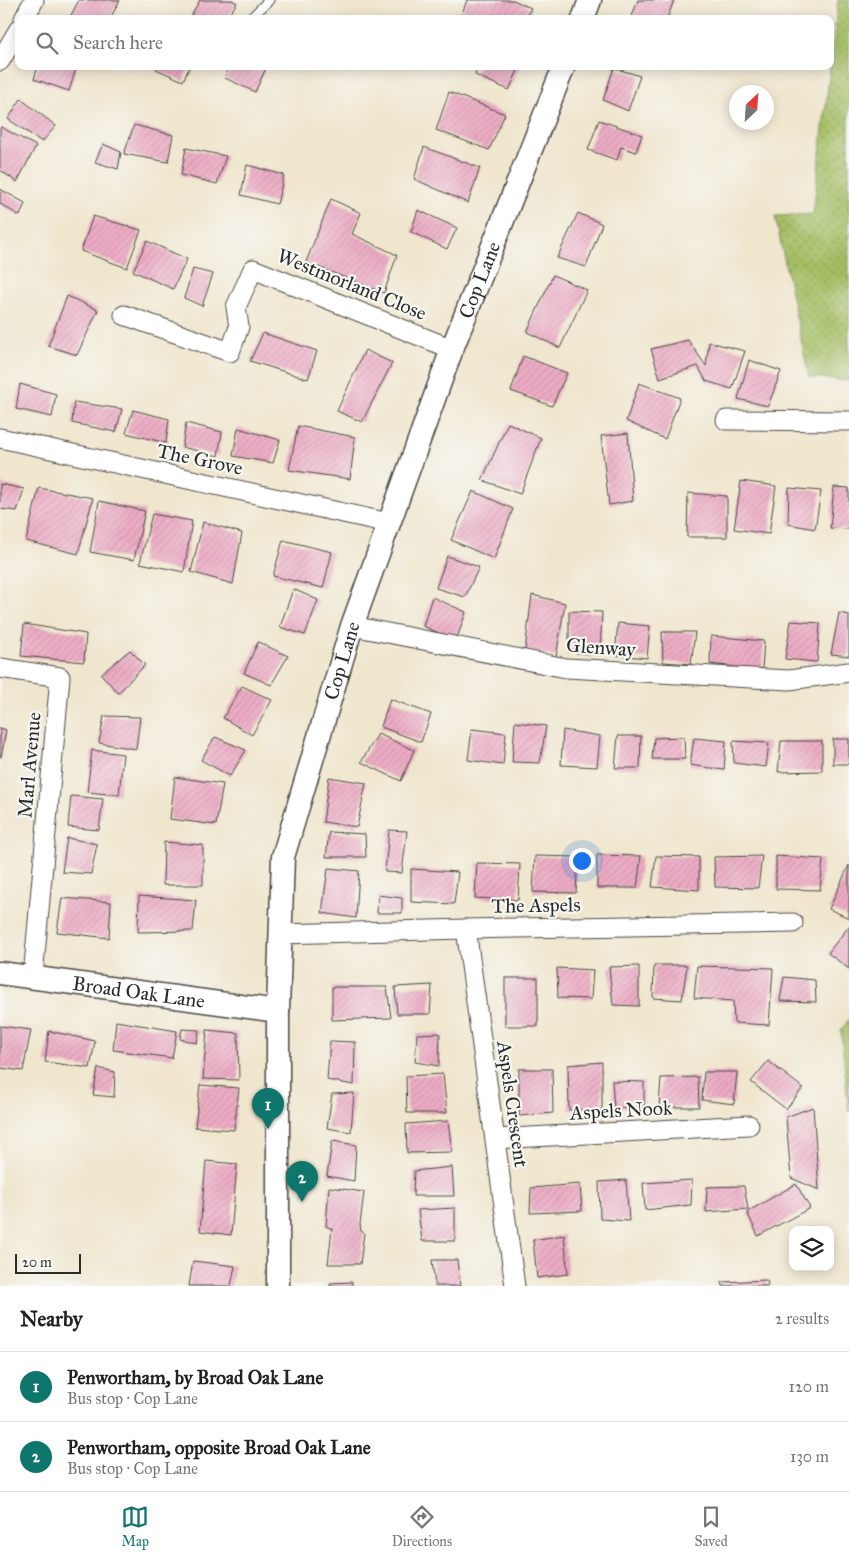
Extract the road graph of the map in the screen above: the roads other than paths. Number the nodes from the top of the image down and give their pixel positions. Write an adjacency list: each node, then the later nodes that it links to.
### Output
1 (34, 0): 4 (street)
2 (269, 0): 5 (lane)
3 (590, 0): 6 (street)
4 (26, 15)
5 (254, 15)
6 (584, 15)
7 (15, 36): 8 (street)
8 (0, 61)
9 (562, 70): 11 (street, Cop Lane)
10 (124, 315): 11 (street, Westmorland Close)
11 (452, 349): 15 (street, Cop Lane)
12 (726, 420): 13 (street)
13 (849, 421)
14 (0, 438): 15 (street, The Grove)
15 (390, 523): 16 (street, Cop Lane)
16 (352, 626): 18 (street, Glenway); 21 (street, Cop Lane)
17 (0, 668): 23 (street, Marl Avenue)
18 (849, 672)
19 (793, 923): 20 (street, The Aspels)
20 (466, 929): 21 (street, The Aspels); 26 (street, Aspels Crescent)
21 (280, 934): 24 (street, Cop Lane)
22 (0, 973): 23 (street, Broad Oak Lane)
23 (33, 977): 24 (street, Broad Oak Lane)
24 (278, 1011): 27 (street, Cop Lane)
25 (749, 1125): 26 (street, Aspels Nook)
26 (495, 1139): 28 (street, Aspels Crescent)
27 (278, 1286)
28 (515, 1286)

